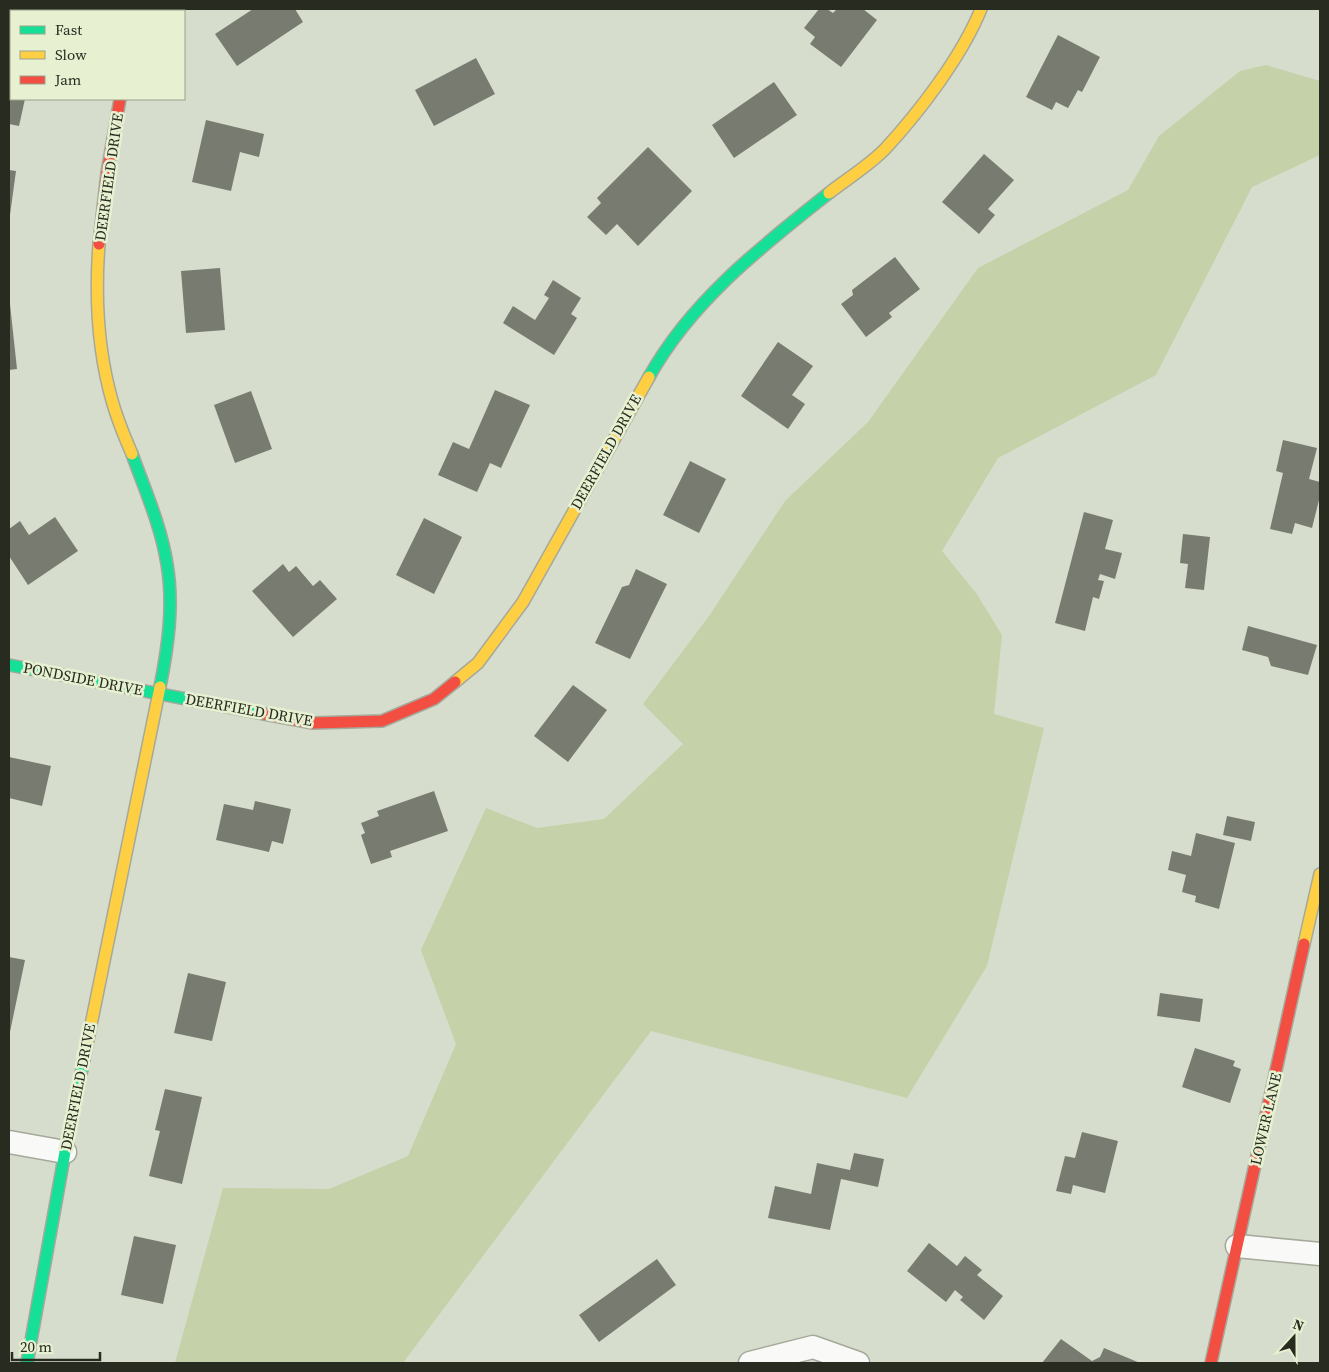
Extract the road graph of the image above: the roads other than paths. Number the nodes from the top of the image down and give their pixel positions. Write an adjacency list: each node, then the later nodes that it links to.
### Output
1 (981, 9): 4 (street, DEERFIELD DRIVE)
2 (120, 100): 4 (street, DEERFIELD DRIVE)
3 (9, 665): 4 (street, PONDSIDE DRIVE)
4 (158, 694): 7 (street, DEERFIELD DRIVE)
5 (1320, 874): 8 (street, LOWER LANE)
6 (9, 1142): 7 (street)
7 (64, 1152): 10 (street, DEERFIELD DRIVE)
8 (1237, 1246): 9 (street); 13 (street, LOWER LANE)
9 (1320, 1254)
10 (28, 1363)
11 (750, 1363): 12 (street)
12 (858, 1363)
13 (1210, 1363)

